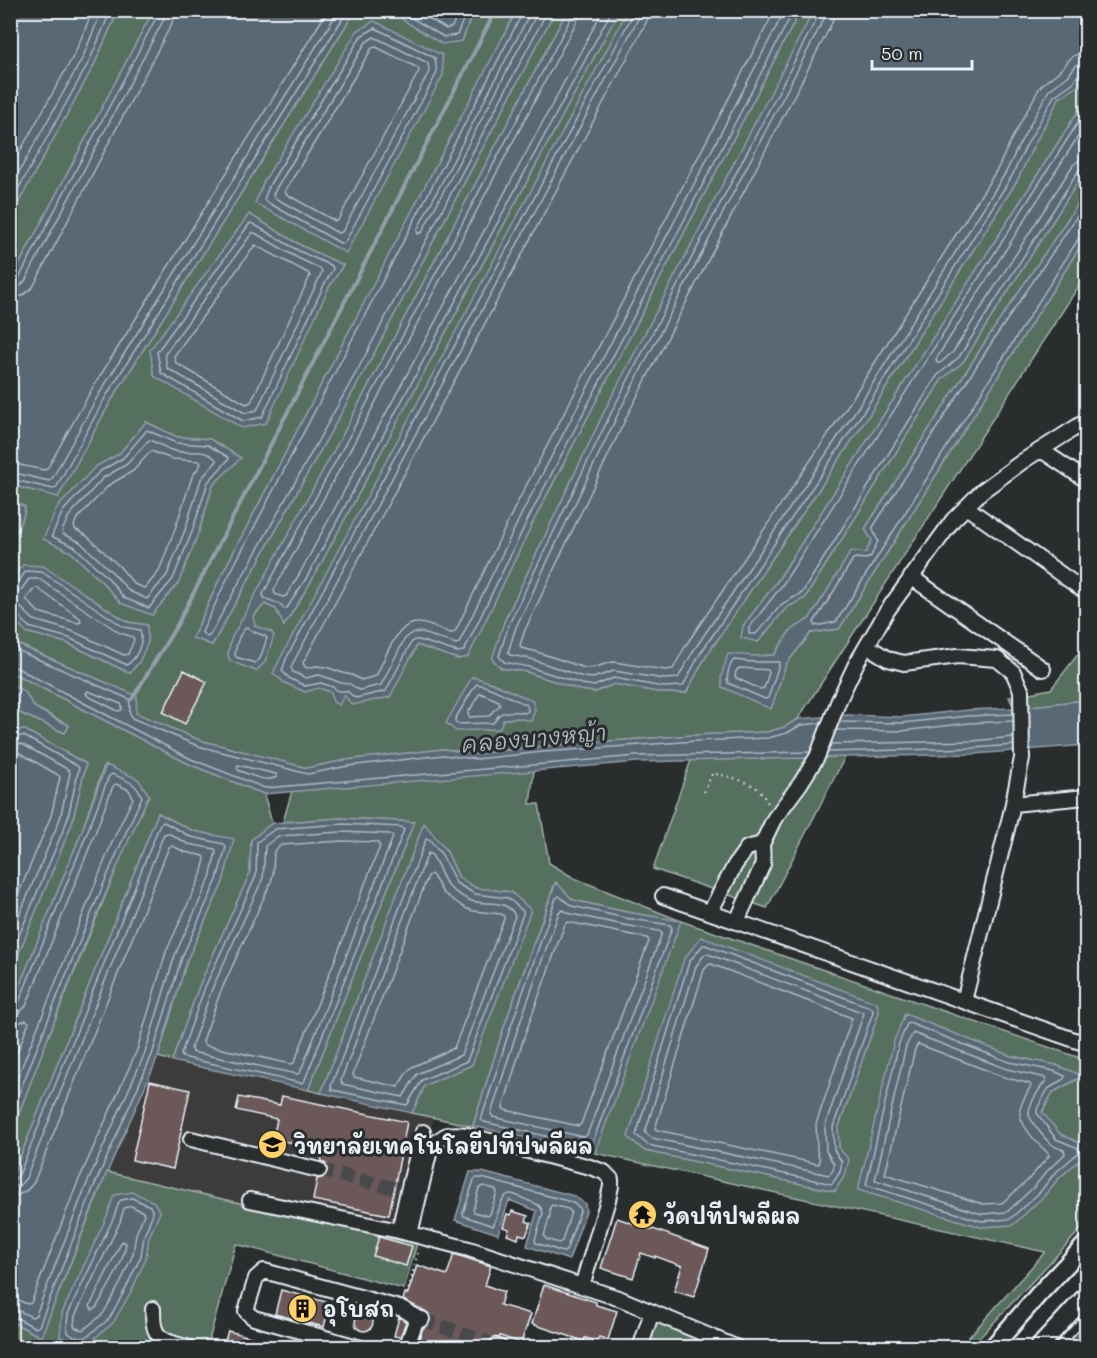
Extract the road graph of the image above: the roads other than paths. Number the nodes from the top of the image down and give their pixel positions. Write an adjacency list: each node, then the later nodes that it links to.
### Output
1 (1086, 421): 2 (street)
2 (1041, 450): 3 (street); 4 (street)
3 (1086, 480)
4 (966, 507): 5 (street); 6 (street)
5 (911, 577): 7 (street); 8 (street)
6 (1086, 592)
7 (867, 646): 10 (street); 11 (street)
8 (1042, 669)
9 (1086, 797): 10 (street)
10 (1013, 804): 15 (street)
11 (762, 844): 13 (street); 14 (street)
12 (663, 896): 13 (street)
13 (710, 912): 14 (street)
14 (737, 921): 15 (street)
15 (964, 1001): 16 (street)
16 (1086, 1044)
17 (423, 1132): 21 (street)
18 (190, 1139): 19 (street)
19 (319, 1170)
20 (250, 1200): 21 (street)
21 (410, 1234): 23 (street); 23 (street)
22 (1086, 1244): 32 (main road)
23 (582, 1286): 26 (street)
24 (1086, 1296): 33 (main road)
25 (153, 1309): 27 (street)
26 (652, 1312): 30 (street); 31 (street)
27 (189, 1347)
28 (361, 1347): 29 (street)
29 (406, 1347)
30 (640, 1347)
31 (738, 1347)
32 (992, 1347)
33 (1038, 1347)

